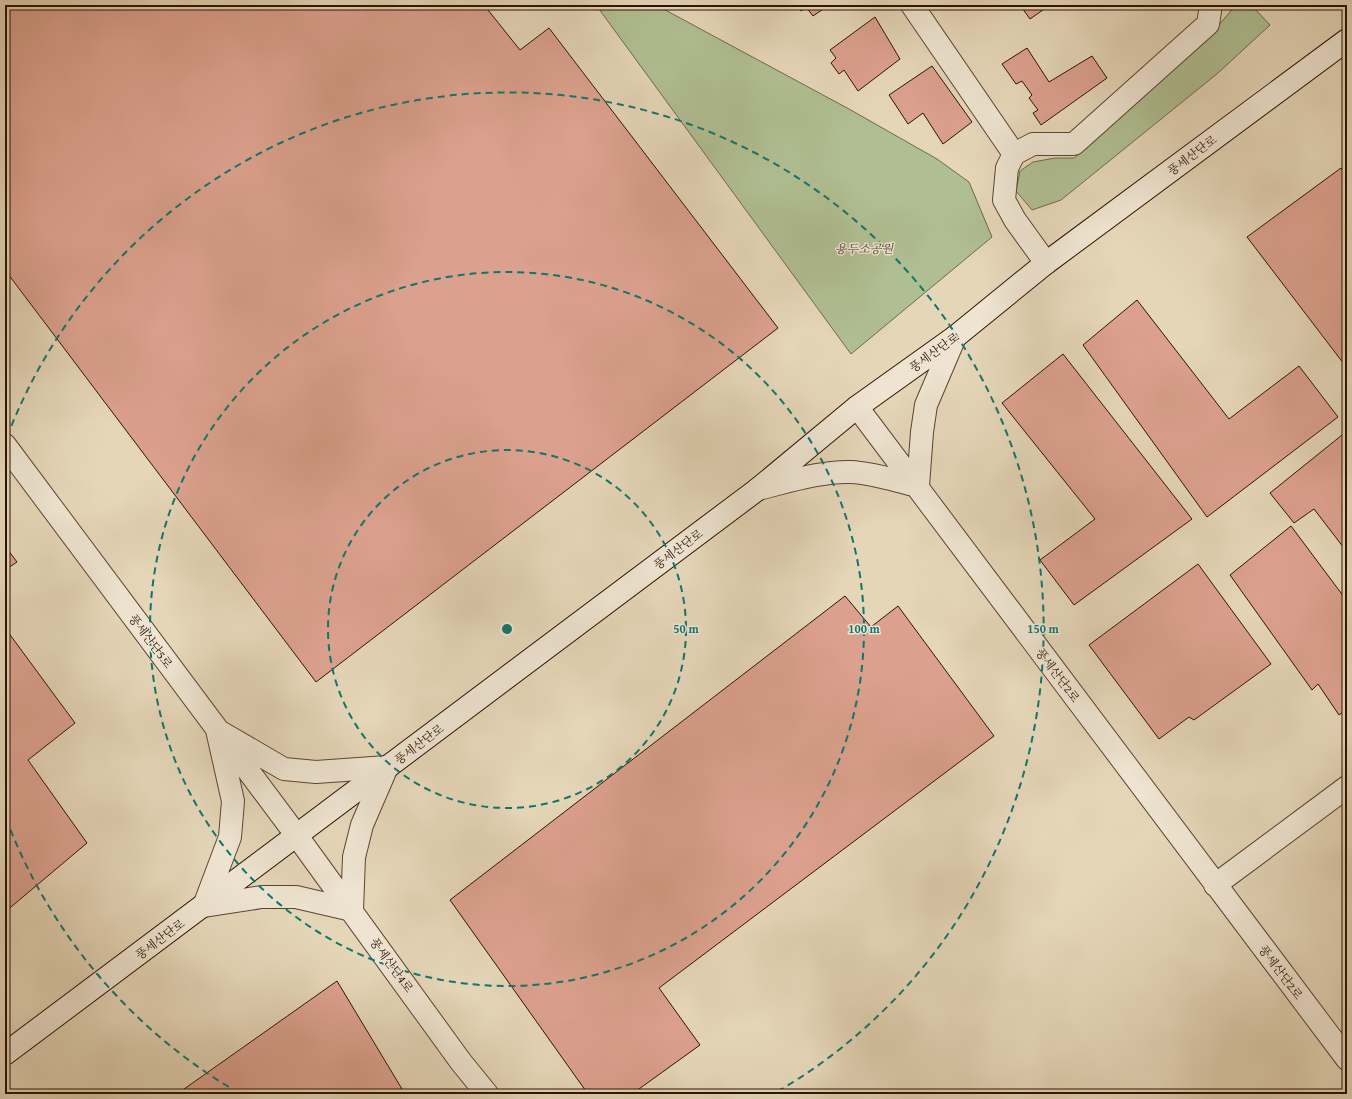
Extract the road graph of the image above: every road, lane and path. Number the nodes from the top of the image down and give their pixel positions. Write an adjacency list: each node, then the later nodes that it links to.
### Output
1 (912, 5): 4 (street)
2 (1211, 5): 4 (street)
3 (1347, 40): 5 (street, 풍세산단로)
4 (1014, 154): 5 (street)
5 (1046, 263): 6 (street, 풍세산단로)
6 (955, 337): 7 (street, 풍세산단로); 9 (street)
7 (857, 407): 9 (street, 풍세산단2로); 10 (street, 풍세산단로)
8 (5, 445): 11 (street, 풍세산단5로)
9 (918, 486): 10 (street); 15 (street, 풍세산단2로)
10 (758, 489): 12 (street, 풍세산단로)
11 (217, 730): 12 (street); 14 (street, 풍세산단5로); 16 (street)
12 (387, 767): 14 (street, 풍세산단로); 17 (street)
13 (1347, 787): 15 (street)
14 (297, 836): 16 (street, 풍세산단로); 17 (street, 풍세산단4로)
15 (1215, 885): 19 (street, 풍세산단2로)
16 (204, 906): 17 (street); 18 (street, 풍세산단로)
17 (352, 910): 20 (street, 풍세산단4로)
18 (5, 1054)
19 (1347, 1059)
20 (487, 1094)

